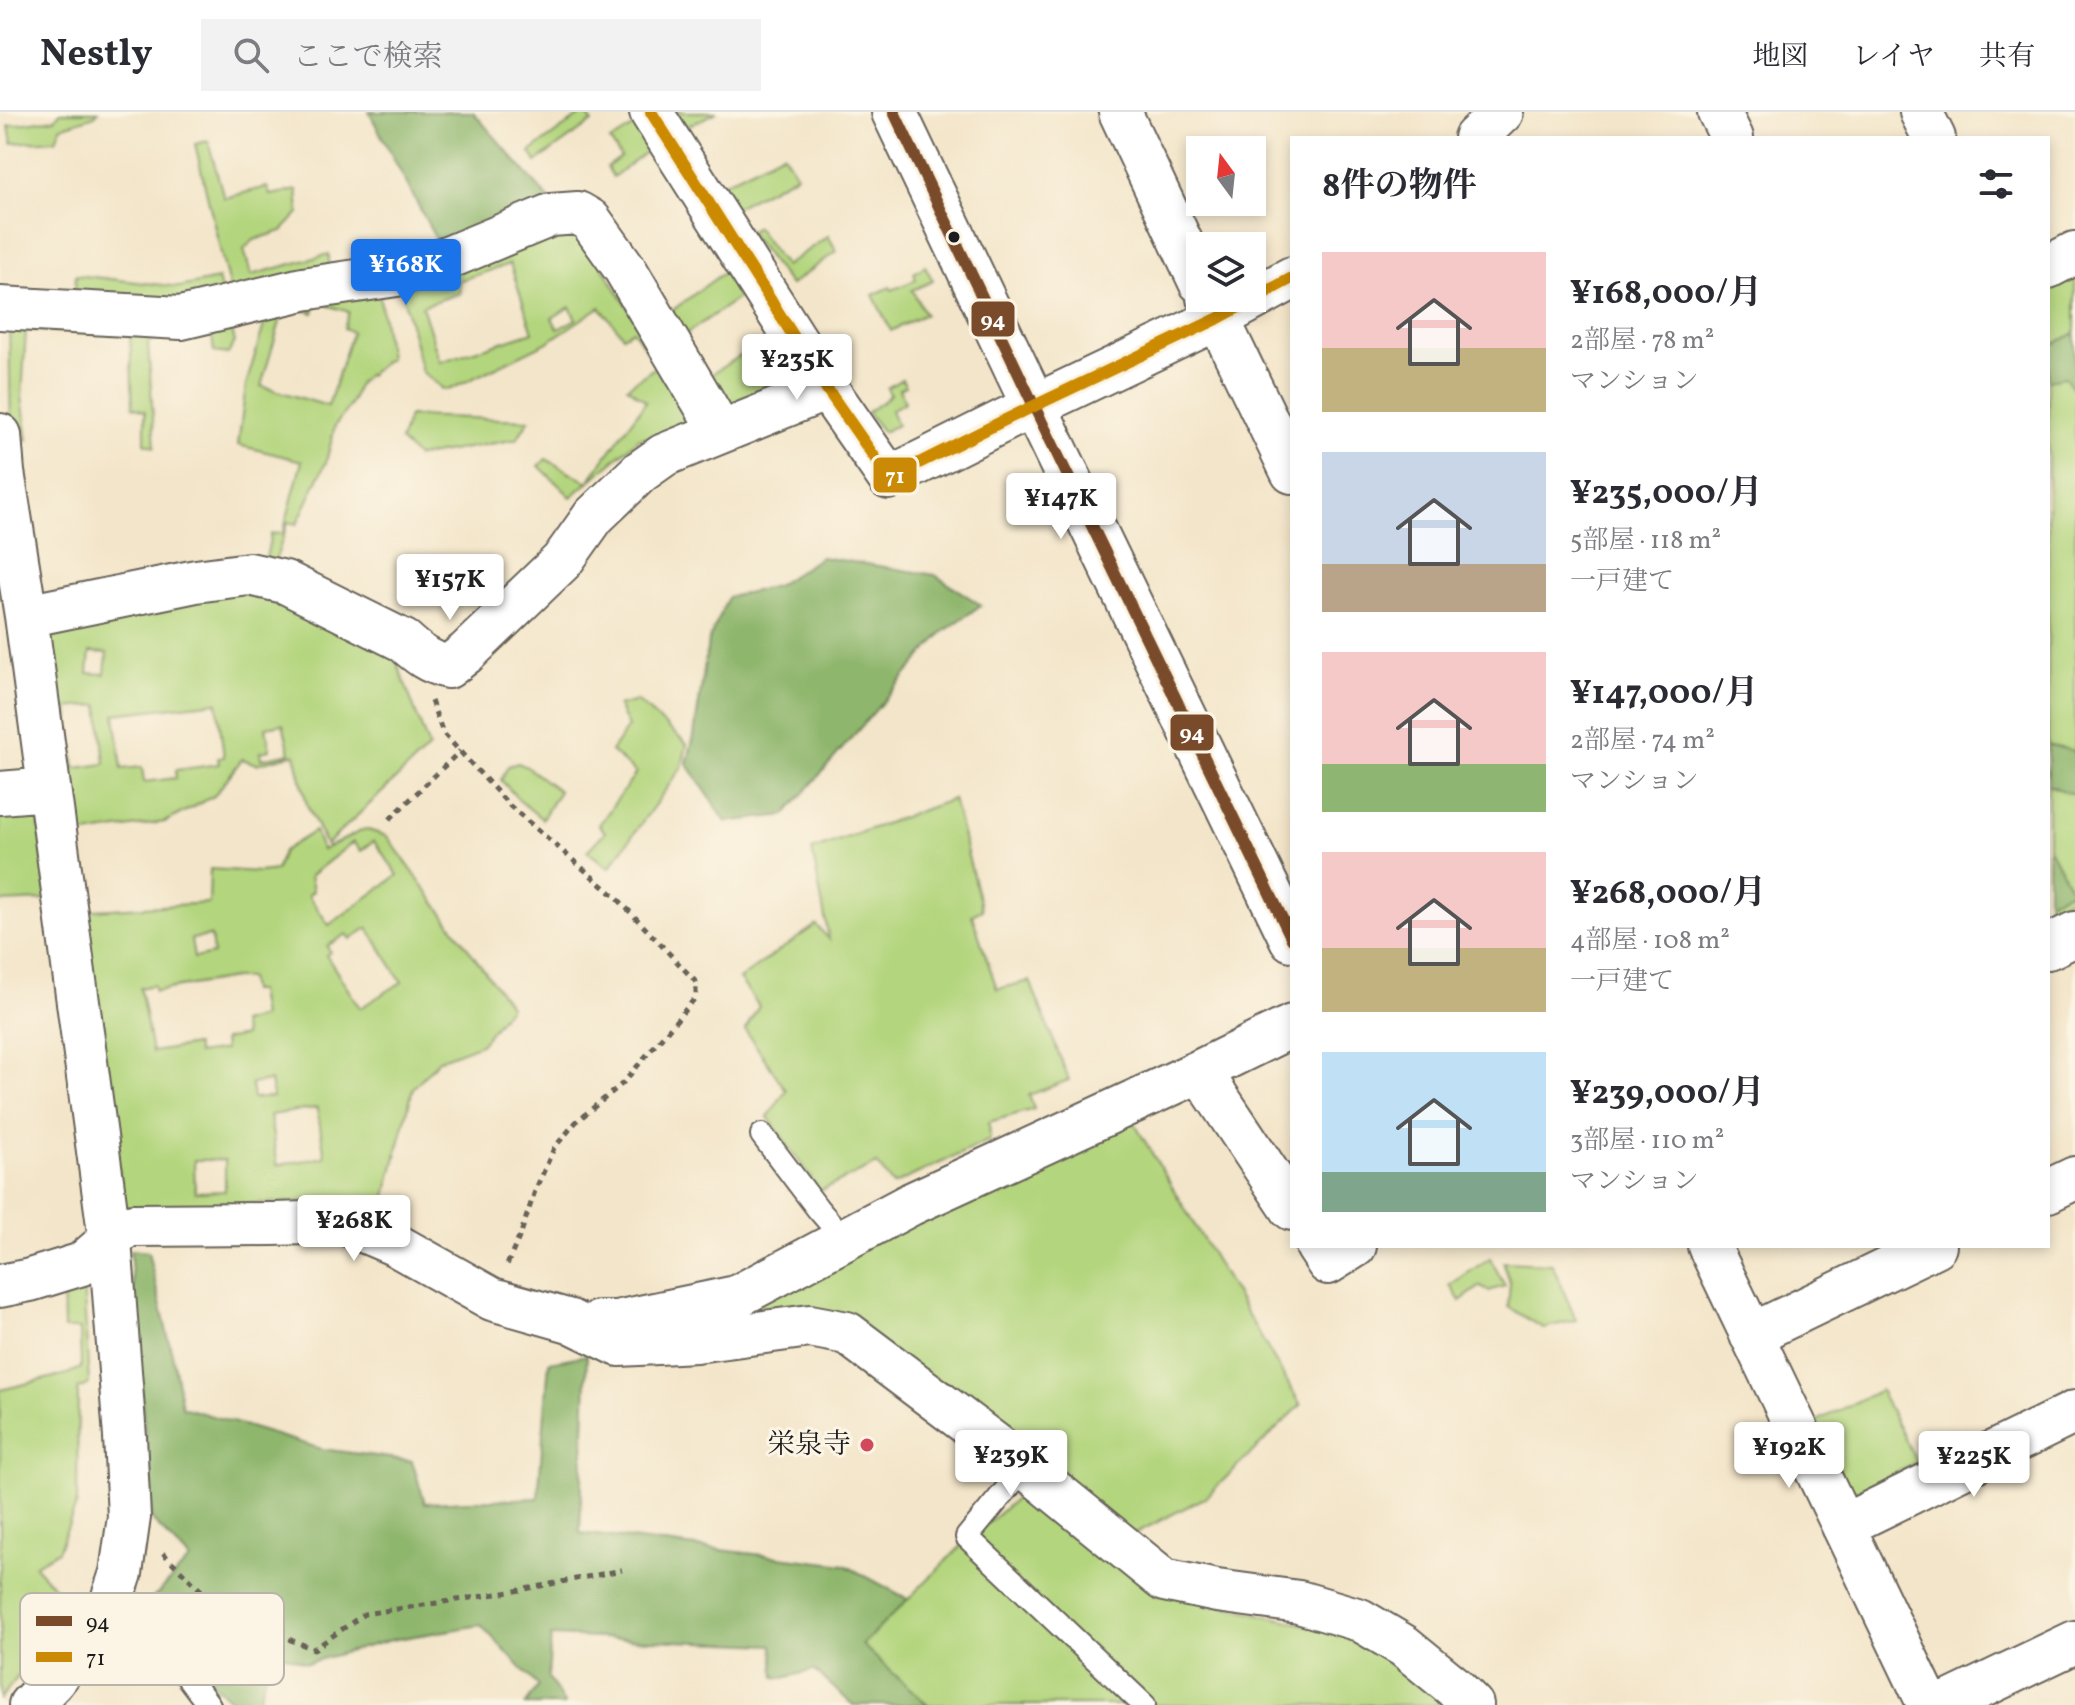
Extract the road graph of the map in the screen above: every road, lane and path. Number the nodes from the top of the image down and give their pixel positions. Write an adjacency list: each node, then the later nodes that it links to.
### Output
1 (651, 112): 18 (street)
2 (894, 112): 19 (street)
3 (1502, 112): 7 (street)
4 (1719, 112): 8 (street)
5 (1921, 112): 9 (street)
6 (1134, 117): 10 (street)
7 (1477, 136)
8 (1731, 136)
9 (1933, 136)
10 (1186, 246)
11 (2075, 253): 12 (street)
12 (2050, 266)
13 (1290, 279): 14 (street)
14 (1266, 285)
15 (0, 308): 20 (street)
16 (1188, 312): 19 (street)
17 (1214, 312): 22 (street)
18 (827, 389): 19 (street); 20 (street)
19 (1034, 406): 30 (street)
20 (721, 432): 24 (street)
21 (0, 435): 23 (street)
22 (1290, 468)
23 (26, 616): 24 (street); 26 (street)
24 (433, 663): 25 (path)
25 (460, 751): 28 (path); 45 (path)
26 (49, 789): 27 (street); 39 (street)
27 (0, 793)
28 (390, 819)
29 (2075, 934): 31 (street)
30 (1290, 935)
31 (2050, 946)
32 (1290, 1027): 33 (street)
33 (1200, 1071): 37 (street); 38 (street)
34 (762, 1135): 38 (lane)
35 (2075, 1178): 36 (street)
36 (2050, 1190)
37 (1290, 1206)
38 (844, 1239): 46 (street)
39 (110, 1240): 44 (street); 45 (street); 50 (street)
40 (1318, 1248): 41 (street)
41 (1352, 1248)
42 (1710, 1248): 47 (street)
43 (1931, 1248): 47 (street)
44 (0, 1286)
45 (492, 1299): 46 (street)
46 (570, 1321): 49 (street)
47 (1751, 1335): 51 (street)
48 (2075, 1412): 51 (street)
49 (1025, 1467): 61 (lane); 62 (street)
50 (129, 1517): 53 (street); 54 (path)
51 (1843, 1526): 63 (street)
52 (622, 1570): 55 (path)
53 (114, 1593)
54 (203, 1593)
55 (284, 1637)
56 (2075, 1642): 64 (street)
57 (49, 1685): 59 (street)
58 (194, 1685): 60 (lane)
59 (30, 1705)
60 (209, 1705)
61 (1144, 1705)
62 (1472, 1705)
63 (1929, 1705)
64 (1943, 1705)

